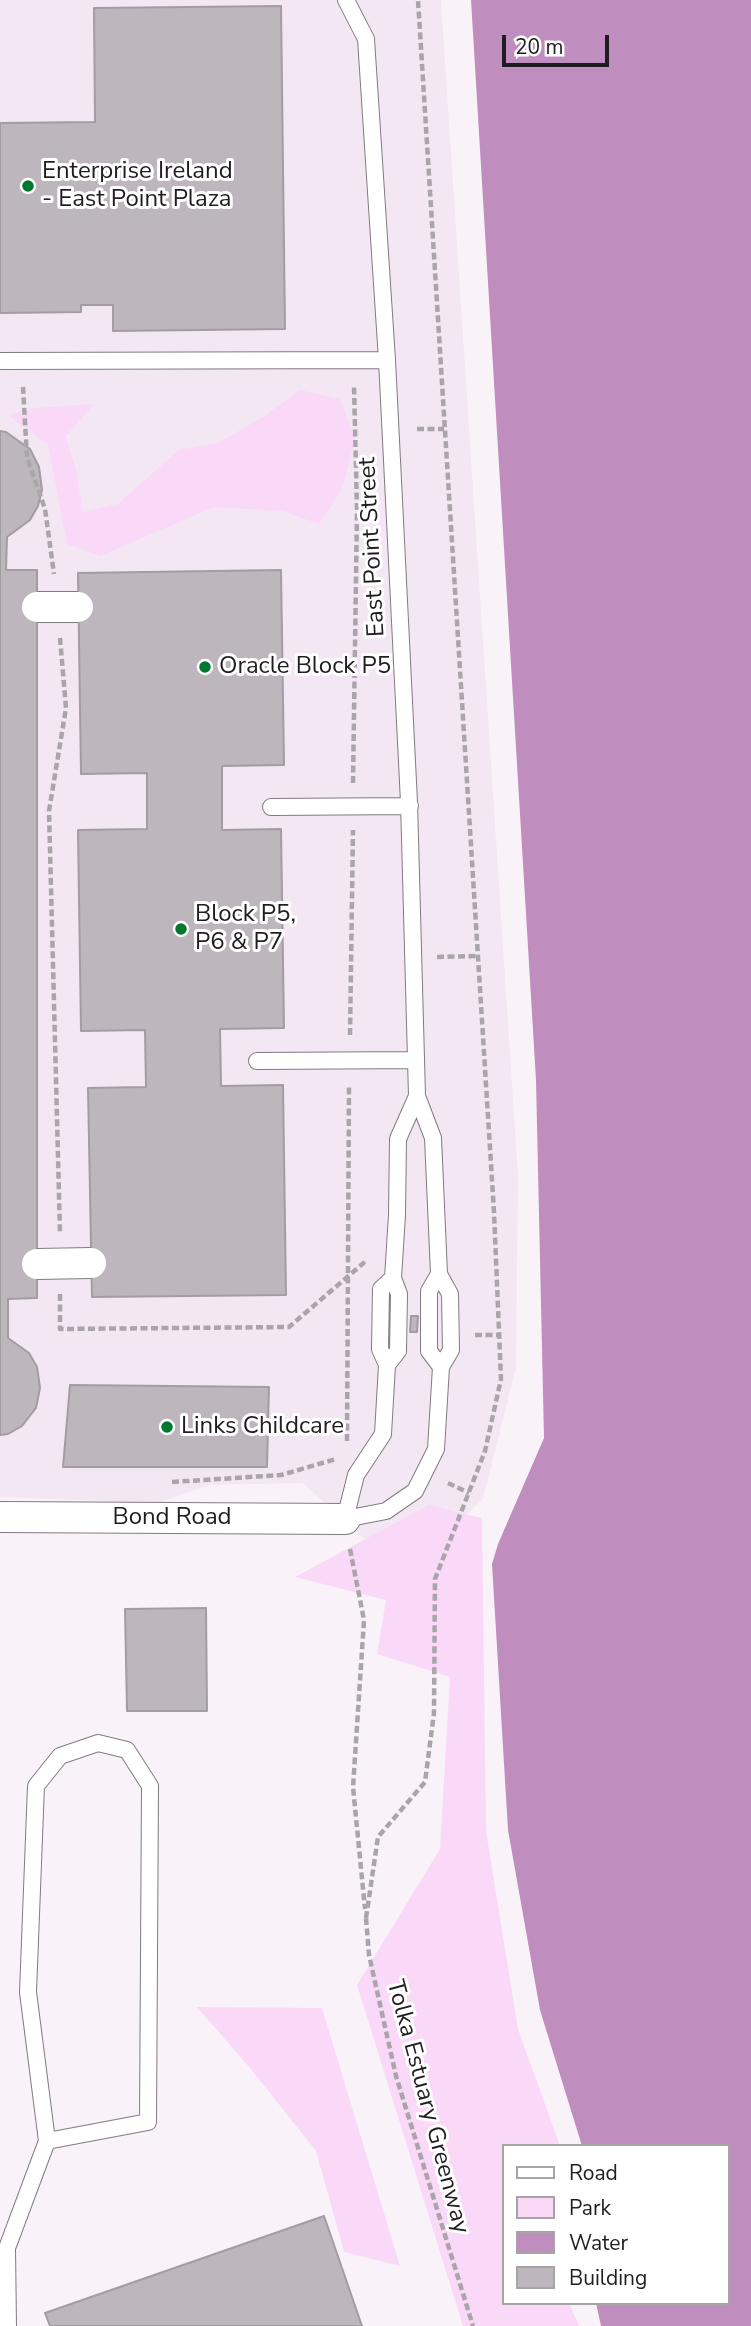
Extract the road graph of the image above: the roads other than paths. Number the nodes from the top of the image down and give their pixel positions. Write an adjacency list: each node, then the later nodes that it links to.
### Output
1 (346, 0): 2 (lane, East Point Street)
2 (387, 360): 3 (lane); 4 (lane, East Point Street)
3 (0, 361)
4 (410, 806): 5 (lane); 6 (lane, East Point Street)
5 (271, 807)
6 (416, 1060): 7 (lane); 8 (lane, East Point Street)
7 (257, 1061)
8 (417, 1097): 12 (lane); 12 (lane)
9 (91, 1263): 10 (street, bridge)
10 (37, 1264)
11 (0, 1517): 12 (street, Bond Road)
12 (345, 1519)
13 (47, 2141): 13 (lane); 14 (lane)
14 (8, 2326)

